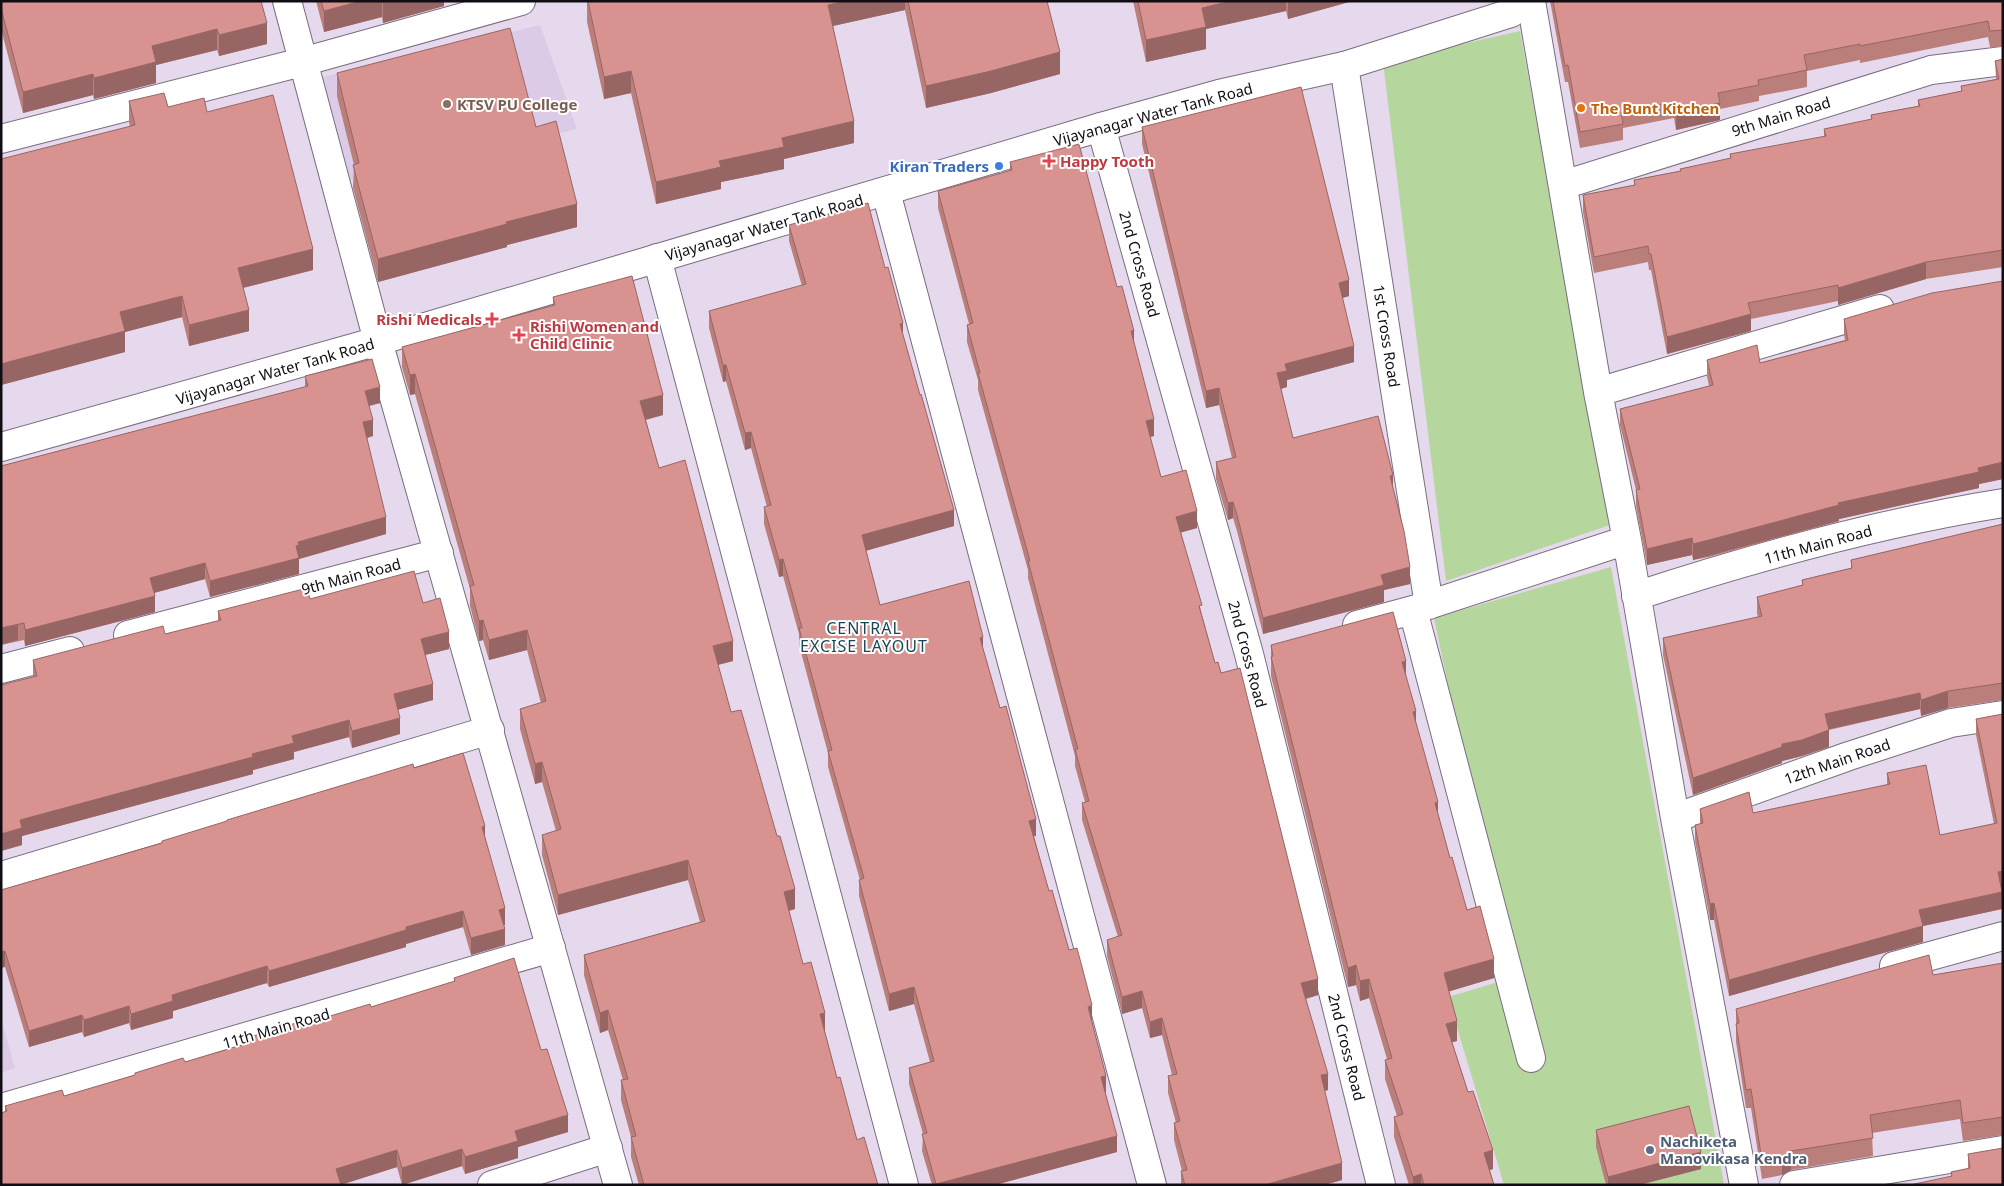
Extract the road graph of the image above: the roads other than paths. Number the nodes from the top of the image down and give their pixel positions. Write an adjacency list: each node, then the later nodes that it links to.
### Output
1 (287, 1): 6 (street)
2 (521, 1): 6 (street)
3 (1523, 1): 7 (street, Vijayanagar Water Tank Road)
4 (1531, 1): 10 (street)
5 (2003, 60): 10 (street, 9th Main Road)
6 (302, 62): 9 (street); 14 (street)
7 (1344, 66): 8 (street, Vijayanagar Water Tank Road); 21 (street, 1st Cross Road)
8 (1101, 127): 11 (street, Vijayanagar Water Tank Road); 24 (street, 2nd Cross Road)
9 (1, 139)
10 (1563, 185): 15 (street)
11 (886, 192): 12 (street, Vijayanagar Water Tank Road); 42 (street)
12 (658, 258): 14 (street, Vijayanagar Water Tank Road); 41 (street)
13 (1901, 302): 15 (street)
14 (378, 341): 16 (street, Vijayanagar Water Tank Road); 19 (street)
15 (1598, 392): 18 (street)
16 (1, 448)
17 (2003, 503): 20 (street, 11th Main Road)
18 (1627, 540): 20 (street); 21 (street)
19 (440, 553): 25 (street, 9th Main Road); 27 (street)
20 (1636, 596): 28 (street)
21 (1421, 608): 22 (street); 35 (street, 1st Cross Road)
22 (1330, 632)
23 (1276, 647): 24 (street)
24 (1249, 654): 43 (street, 2nd Cross Road)
25 (1, 669)
26 (2003, 716): 28 (street, 12th Main Road)
27 (490, 730): 29 (street); 31 (street)
28 (1675, 818): 34 (street)
29 (1, 876)
30 (2003, 936): 32 (street)
31 (552, 948): 36 (street, 11th Main Road); 37 (street)
32 (1872, 972)
33 (1741, 1009): 34 (street)
34 (1712, 1017): 44 (street)
35 (1531, 1058)
36 (1, 1108)
37 (608, 1148): 39 (street); 40 (street)
38 (2003, 1150): 45 (street)
39 (492, 1185)
40 (618, 1185)
41 (904, 1185)
42 (1152, 1185)
43 (1381, 1185)
44 (1744, 1185)
45 (1794, 1185)

